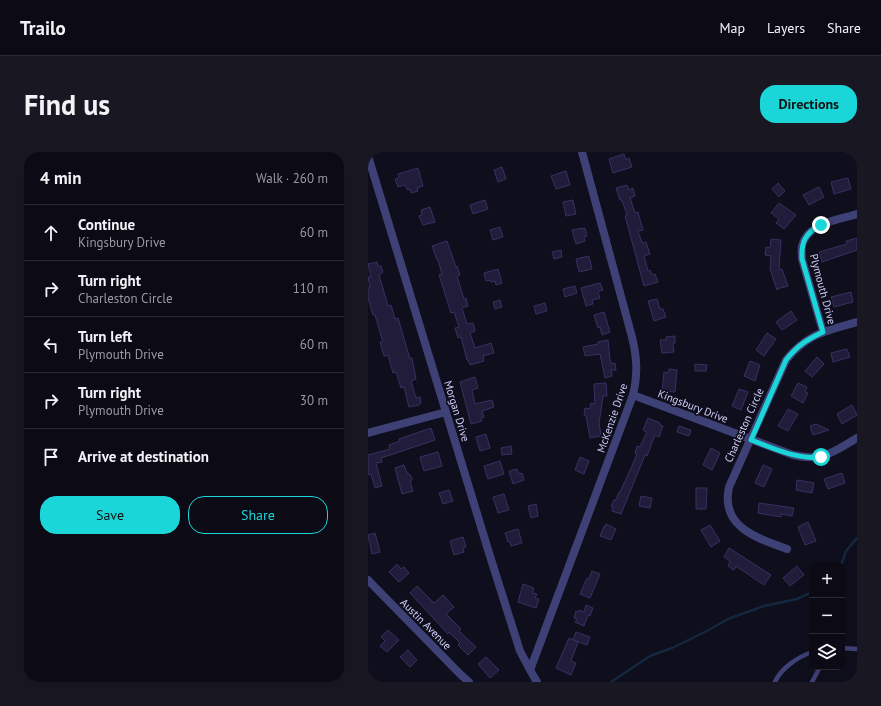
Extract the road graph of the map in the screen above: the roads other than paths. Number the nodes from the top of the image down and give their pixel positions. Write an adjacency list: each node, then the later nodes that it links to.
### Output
1 (582, 152): 6 (street, McKenzie Drive)
2 (368, 156): 7 (street, Morgan Drive)
3 (857, 214): 5 (street, Plymouth Drive)
4 (857, 322): 5 (street, Charleston Circle)
5 (823, 332): 10 (street, Charleston Circle)
6 (633, 395): 10 (street, Kingsbury Drive); 16 (street, McKenzie Drive)
7 (446, 412): 8 (street); 16 (street, Morgan Drive)
8 (368, 433)
9 (857, 438): 10 (street, Kingsbury Drive)
10 (751, 440): 11 (street, Charleston Circle)
11 (787, 549)
12 (368, 580): 18 (street, Austin Avenue)
13 (845, 648): 14 (lane)
14 (857, 649)
15 (809, 654): 20 (lane)
16 (530, 670): 19 (street)
17 (818, 670): 21 (lane)
18 (469, 682)
19 (537, 682)
20 (775, 682)
21 (812, 682)

